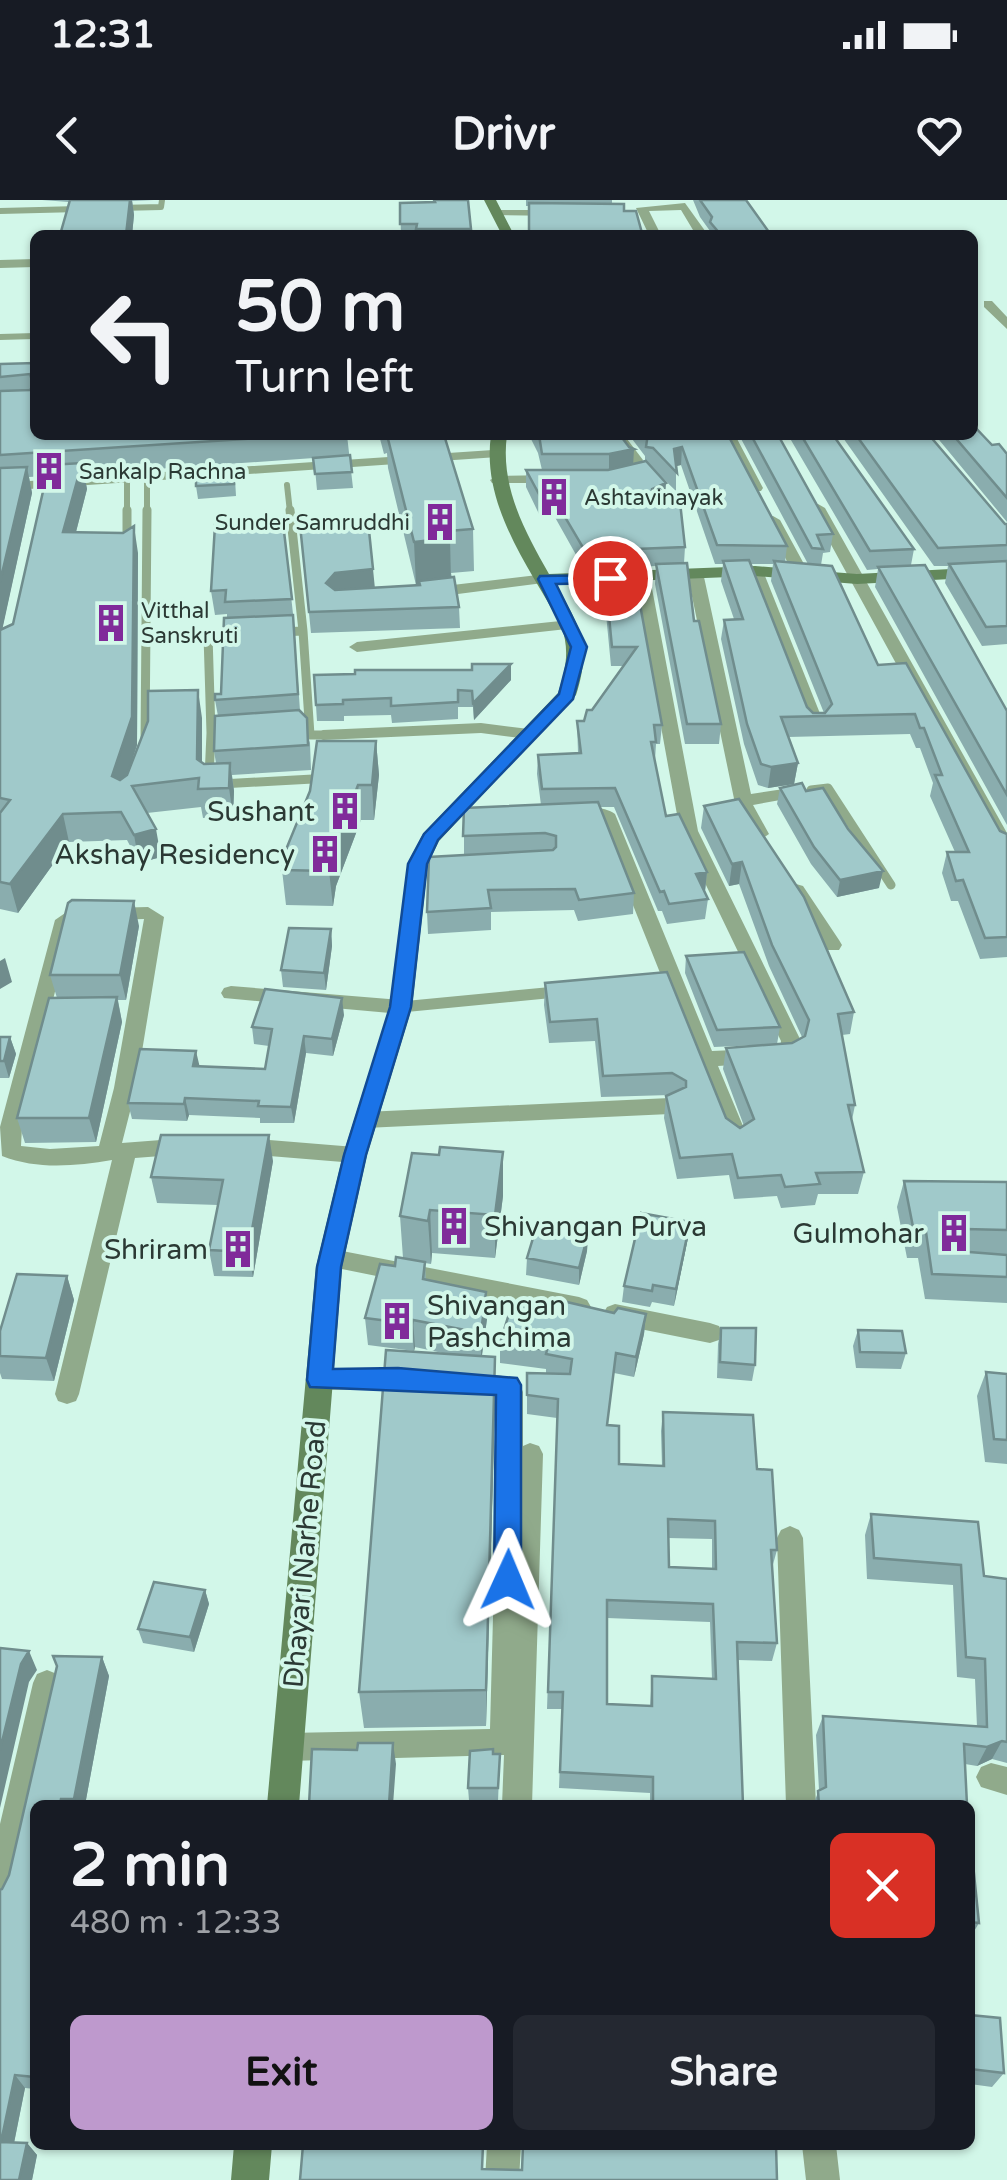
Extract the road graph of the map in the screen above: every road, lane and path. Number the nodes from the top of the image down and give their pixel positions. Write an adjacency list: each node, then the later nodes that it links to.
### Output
1 (64, 200): 6 (lane)
2 (162, 200): 4 (lane)
3 (490, 200): 9 (street)
4 (111, 208)
5 (94, 209): 6 (lane)
6 (60, 210): 7 (lane)
7 (0, 211)
8 (571, 219): 9 (street)
9 (503, 225)
10 (654, 230): 11 (street)
11 (699, 230)
12 (30, 263): 13 (street)
13 (0, 264)
14 (988, 304): 15 (street)
15 (1007, 325)
16 (30, 336): 17 (lane)
17 (0, 337)
18 (620, 440): 21 (street)
19 (731, 440): 34 (street)
20 (496, 444): 22 (street); 25 (street, Dhayari Narhe Road)
21 (636, 460)
22 (147, 476): 23 (street); 51 (lane)
23 (127, 477): 26 (street); 31 (lane)
24 (570, 479): 25 (street)
25 (497, 480): 37 (street, Dhayari Narhe Road)
26 (44, 484): 28 (street); 30 (street)
27 (287, 486): 41 (lane)
28 (0, 487)
29 (813, 499): 38 (street)
30 (40, 502)
31 (127, 552)
32 (1007, 571): 38 (street)
33 (756, 572): 34 (street); 35 (street); 45 (street)
34 (802, 575): 38 (street)
35 (696, 576): 36 (street); 54 (street)
36 (642, 578): 37 (street); 64 (street)
37 (546, 579): 39 (street); 40 (street, Dhayari Narhe Road)
38 (858, 579): 57 (street)
39 (414, 594)
40 (570, 625): 44 (street); 50 (street, Dhayari Narhe Road)
41 (304, 631): 42 (lane); 48 (lane)
42 (265, 633)
43 (246, 634): 49 (lane)
44 (357, 647)
45 (816, 726)
46 (289, 727): 48 (lane)
47 (230, 731): 49 (lane)
48 (316, 731): 50 (street)
49 (210, 733): 52 (lane)
50 (529, 734): 63 (street, Dhayari Narhe Road)
51 (145, 747)
52 (313, 779)
53 (797, 792): 54 (street); 59 (lane)
54 (744, 801): 56 (street)
55 (547, 816): 64 (street)
56 (768, 846)
57 (1007, 850)
58 (789, 879): 60 (street)
59 (892, 886)
60 (832, 945)
61 (576, 990): 63 (lane)
62 (231, 993): 63 (street)
63 (400, 1007): 66 (street, Dhayari Narhe Road)
64 (705, 1059): 67 (street)
65 (670, 1106): 66 (street)
66 (365, 1120): 69 (street, Dhayari Narhe Road)
67 (736, 1138)
68 (117, 1151): 68 (street); 69 (street); 73 (street)
69 (355, 1155): 70 (street, Dhayari Narhe Road)
70 (332, 1258): 71 (street); 72 (street, Dhayari Narhe Road)
71 (710, 1333)
72 (319, 1380): 77 (street, Dhayari Narhe Road); 77 (street)
73 (67, 1394)
74 (530, 1454): 79 (street)
75 (790, 1538): 80 (street)
76 (46, 1683): 81 (street)
77 (288, 1747): 78 (street, Dhayari Narhe Road)
78 (283, 1800)
79 (516, 1800)
80 (800, 1800)
81 (0, 1890)
82 (253, 2150): 85 (street)
83 (504, 2150): 86 (street)
84 (820, 2150): 87 (street)
85 (250, 2180)
86 (502, 2180)
87 (822, 2180)

